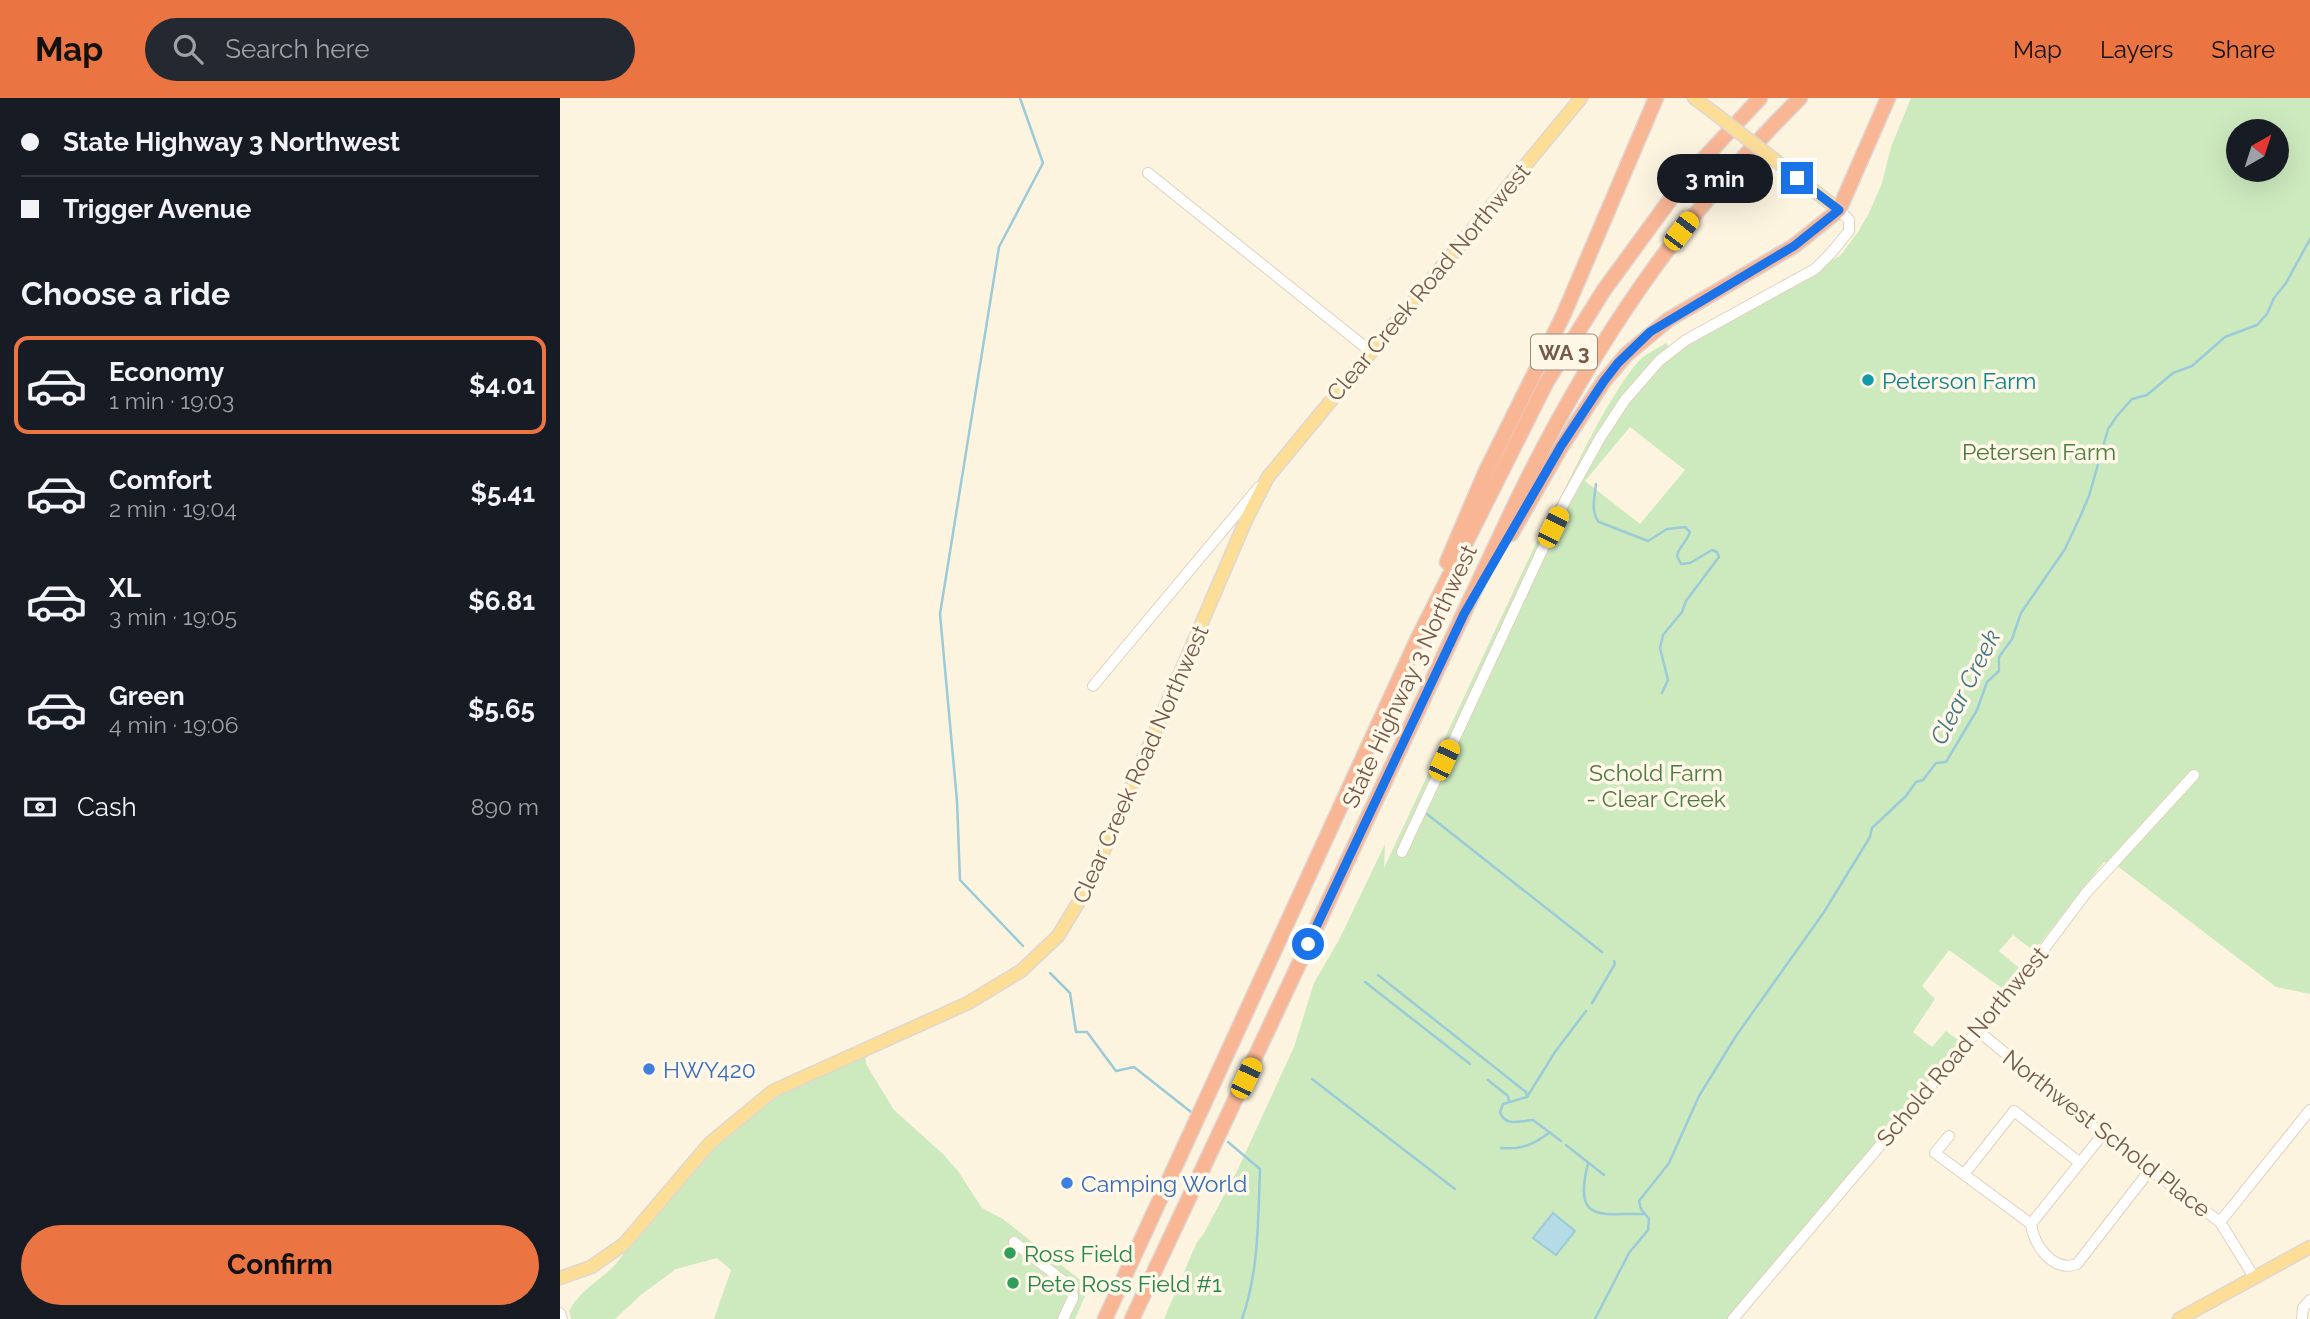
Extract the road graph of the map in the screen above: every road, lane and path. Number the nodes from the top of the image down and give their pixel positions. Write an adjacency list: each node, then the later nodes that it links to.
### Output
1 (1581, 98): 9 (main road, Clear Creek Road Northwest)
2 (1694, 98): 8 (main road, bridge)
3 (1760, 98): 12 (highway, State Highway 3 Northwest / WA 3)
4 (1800, 98): 11 (highway, State Highway 3 Northwest / WA 3)
5 (1888, 98): 8 (highway)
6 (1655, 99): 12 (highway)
7 (1148, 173): 9 (street)
8 (1839, 210): 11 (highway); 15 (street)
9 (1370, 351): 10 (main road, Clear Creek Road Northwest)
10 (1268, 477): 13 (street); 28 (main road, Clear Creek Road Northwest)
11 (1464, 614): 35 (highway, State Highway 3 Northwest / WA 3)
12 (1418, 638): 34 (highway, State Highway 3 Northwest / WA 3)
13 (1093, 685)
14 (2194, 775): 16 (street, Schold Road Northwest)
15 (1402, 852)
16 (1977, 1030): 18 (street, Northwest Schold Place); 36 (street, Schold Road Northwest)
17 (2310, 1110): 23 (street)
18 (2103, 1134): 20 (street); 21 (street, Northwest Schold Place)
19 (1949, 1136): 22 (street)
20 (2080, 1163): 22 (street); 24 (street)
21 (2150, 1170): 23 (street, Northwest Schold Place); 24 (street)
22 (1965, 1173): 24 (street)
23 (2220, 1222): 27 (street, Northwest Schold Place)
24 (2031, 1224)
25 (1014, 1242): 33 (street)
26 (2310, 1247): 27 (main road)
27 (2254, 1277): 31 (main road)
28 (560, 1278)
29 (2310, 1300): 37 (street)
30 (560, 1313): 32 (street)
31 (2185, 1318)
32 (562, 1319)
33 (1063, 1319)
34 (1105, 1319)
35 (1132, 1319)
36 (1732, 1319)
37 (2302, 1319)

